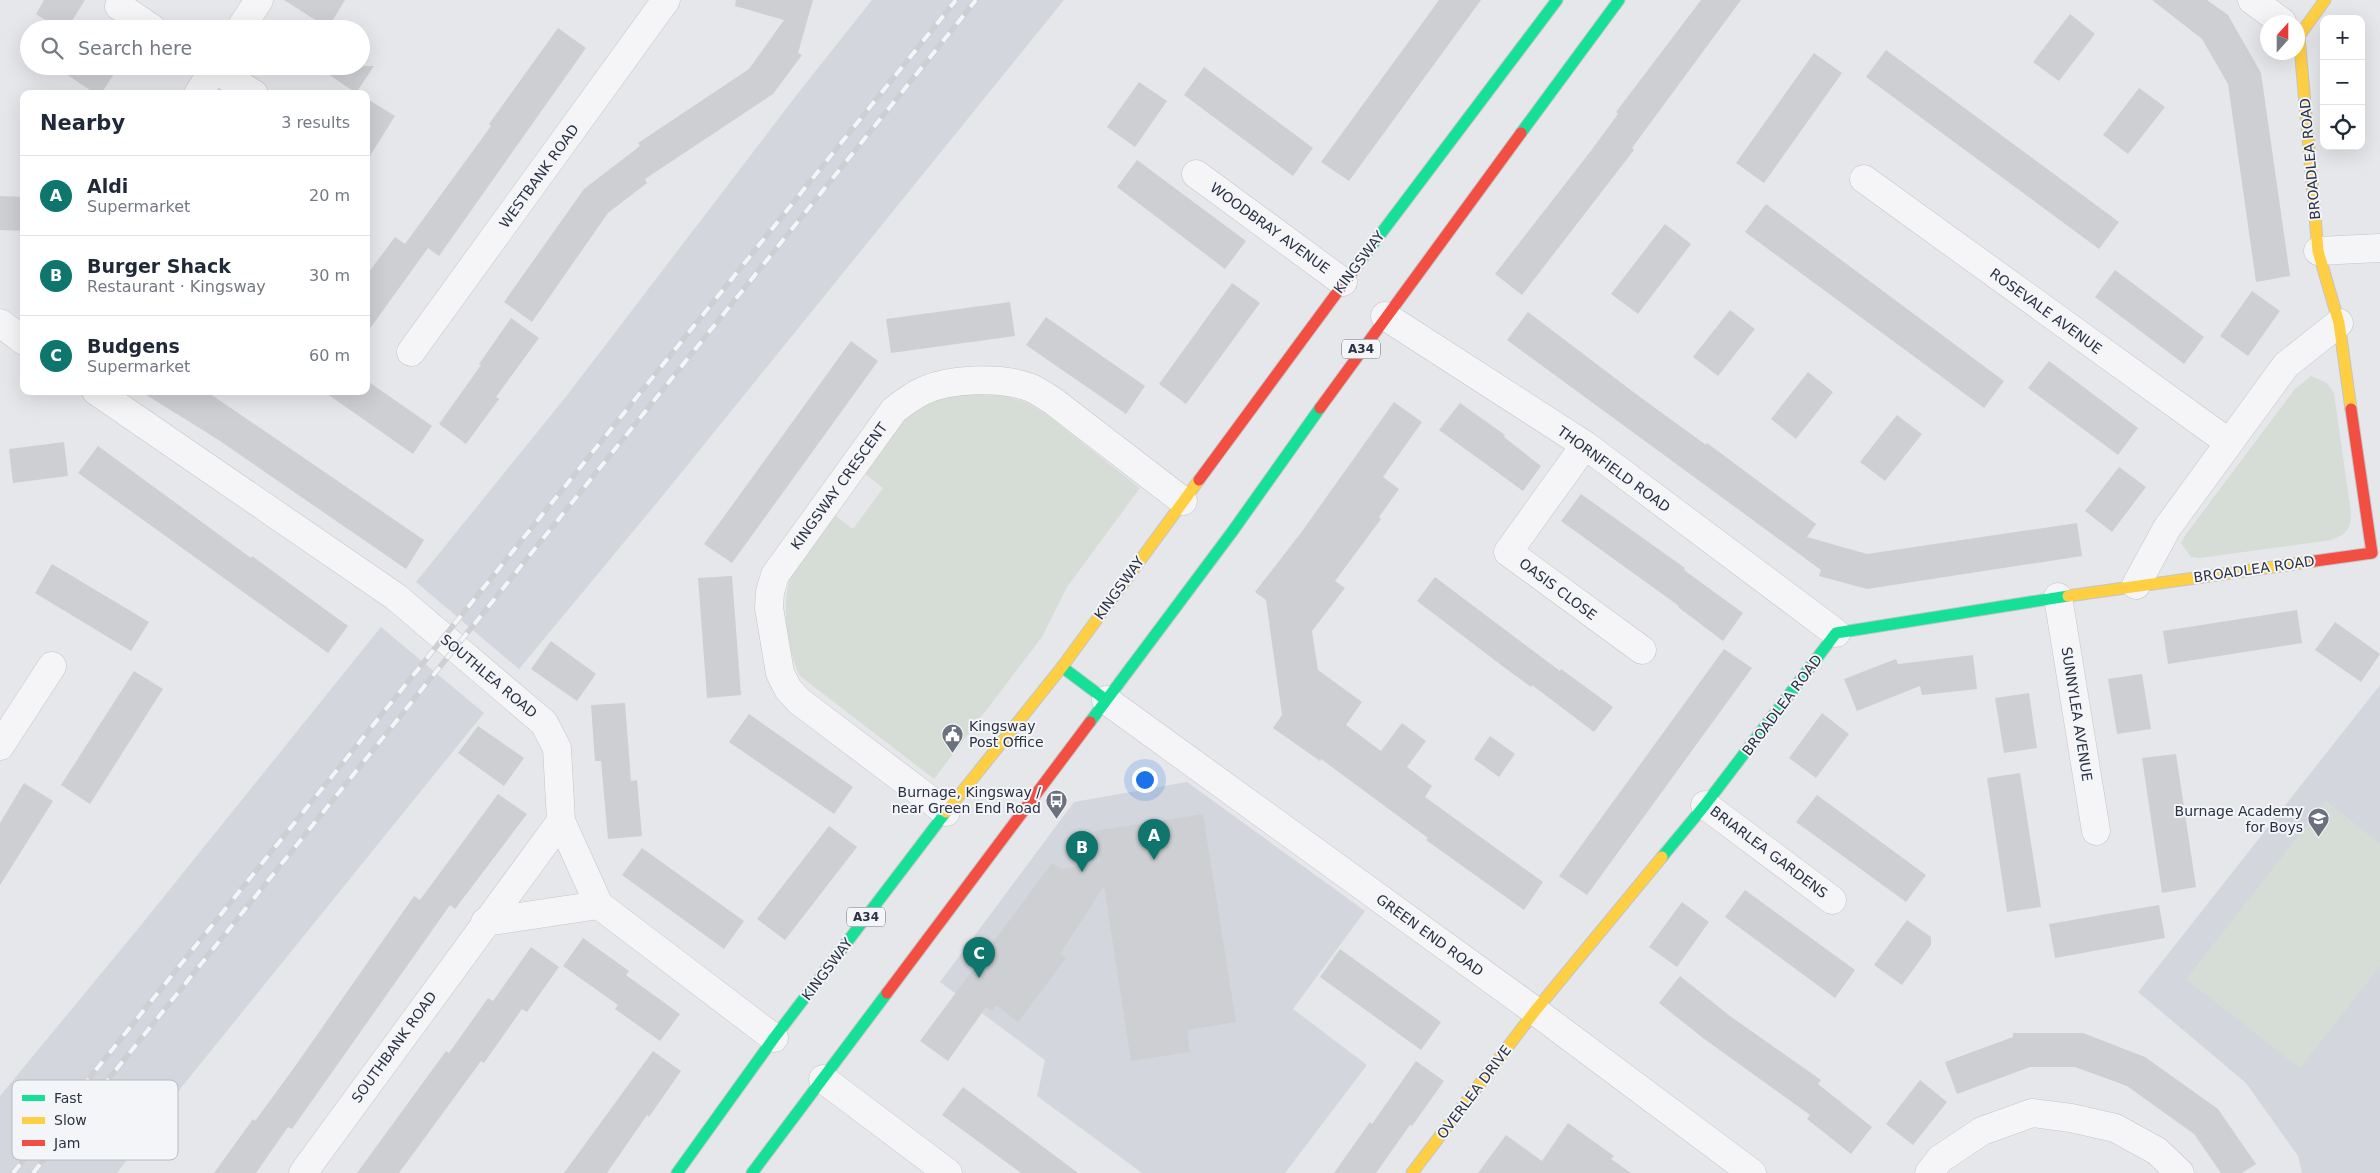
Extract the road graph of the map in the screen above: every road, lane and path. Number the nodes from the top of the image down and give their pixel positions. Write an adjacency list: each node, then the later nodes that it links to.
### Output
1 (259, 0): 11 (street)
2 (666, 0): 26 (street, WESTBANK ROAD)
3 (1557, 0): 21 (main road, KINGSWAY / A34)
4 (1619, 0): 22 (main road, A34)
5 (2252, 0): 8 (street)
6 (2325, 0): 9 (main road)
7 (119, 6): 10 (street)
8 (2272, 15)
9 (2305, 19)
10 (140, 20)
11 (246, 20)
12 (2296, 60): 20 (main road, BROADLEA ROAD)
13 (209, 75): 15 (street)
14 (225, 75): 16 (street)
15 (200, 90)
16 (248, 90)
17 (1196, 174): 21 (street, WOODBRAY AVENUE)
18 (1864, 179): 28 (street, ROSEVALE AVENUE)
19 (2380, 248): 20 (street)
20 (2318, 251): 24 (main road, BROADLEA ROAD)
21 (1343, 282): 30 (main road, KINGSWAY / A34)
22 (1385, 316): 29 (street, THORNFIELD ROAD); 38 (main road, A34)
23 (0, 323): 25 (street)
24 (2338, 323): 28 (street); 31 (main road, BROADLEA ROAD)
25 (20, 338)
26 (411, 352)
27 (102, 395): 42 (street, SOUTHLEA ROAD)
28 (2228, 442): 32 (street)
29 (1585, 445): 34 (street, THORNFIELD ROAD); 35 (street, OASIS CLOSE)
30 (1183, 501): 37 (main road, KINGSWAY / A34); 41 (street, KINGSWAY CRESCENT)
31 (2376, 556): 32 (main road, BROADLEA ROAD)
32 (2136, 585): 33 (main road, BROADLEA ROAD)
33 (2058, 597): 34 (main road, BROADLEA ROAD); 43 (street, SUNNYLEA AVENUE)
34 (1836, 633): 40 (main road, BROADLEA ROAD)
35 (1642, 650)
36 (52, 666): 39 (street)
37 (1062, 667): 38 (main road); 41 (main road, KINGSWAY / A34)
38 (1106, 700): 47 (street, GREEN END ROAD); 49 (main road, A34)
39 (0, 746)
40 (1705, 805): 44 (street, BRIARLEA GARDENS); 47 (main road, BROADLEA ROAD)
41 (946, 812): 48 (main road, KINGSWAY / A34)
42 (561, 822): 45 (street, SOUTHLEA ROAD); 46 (street, SOUTHBANK ROAD)
43 (2096, 832)
44 (1832, 900)
45 (599, 905): 46 (street); 48 (street, SOUTHLEA ROAD)
46 (485, 922): 50 (street, SOUTHBANK ROAD)
47 (1535, 1012): 54 (main road, OVERLEA DRIVE); 55 (street, GREEN END ROAD)
48 (774, 1038): 51 (main road, KINGSWAY / A34)
49 (824, 1079): 52 (main road, A34); 53 (street)
50 (303, 1173)
51 (677, 1173)
52 (752, 1173)
53 (948, 1173)
54 (1412, 1173)
55 (1752, 1173)
56 (1929, 1173): 57 (street)
57 (2180, 1173)

